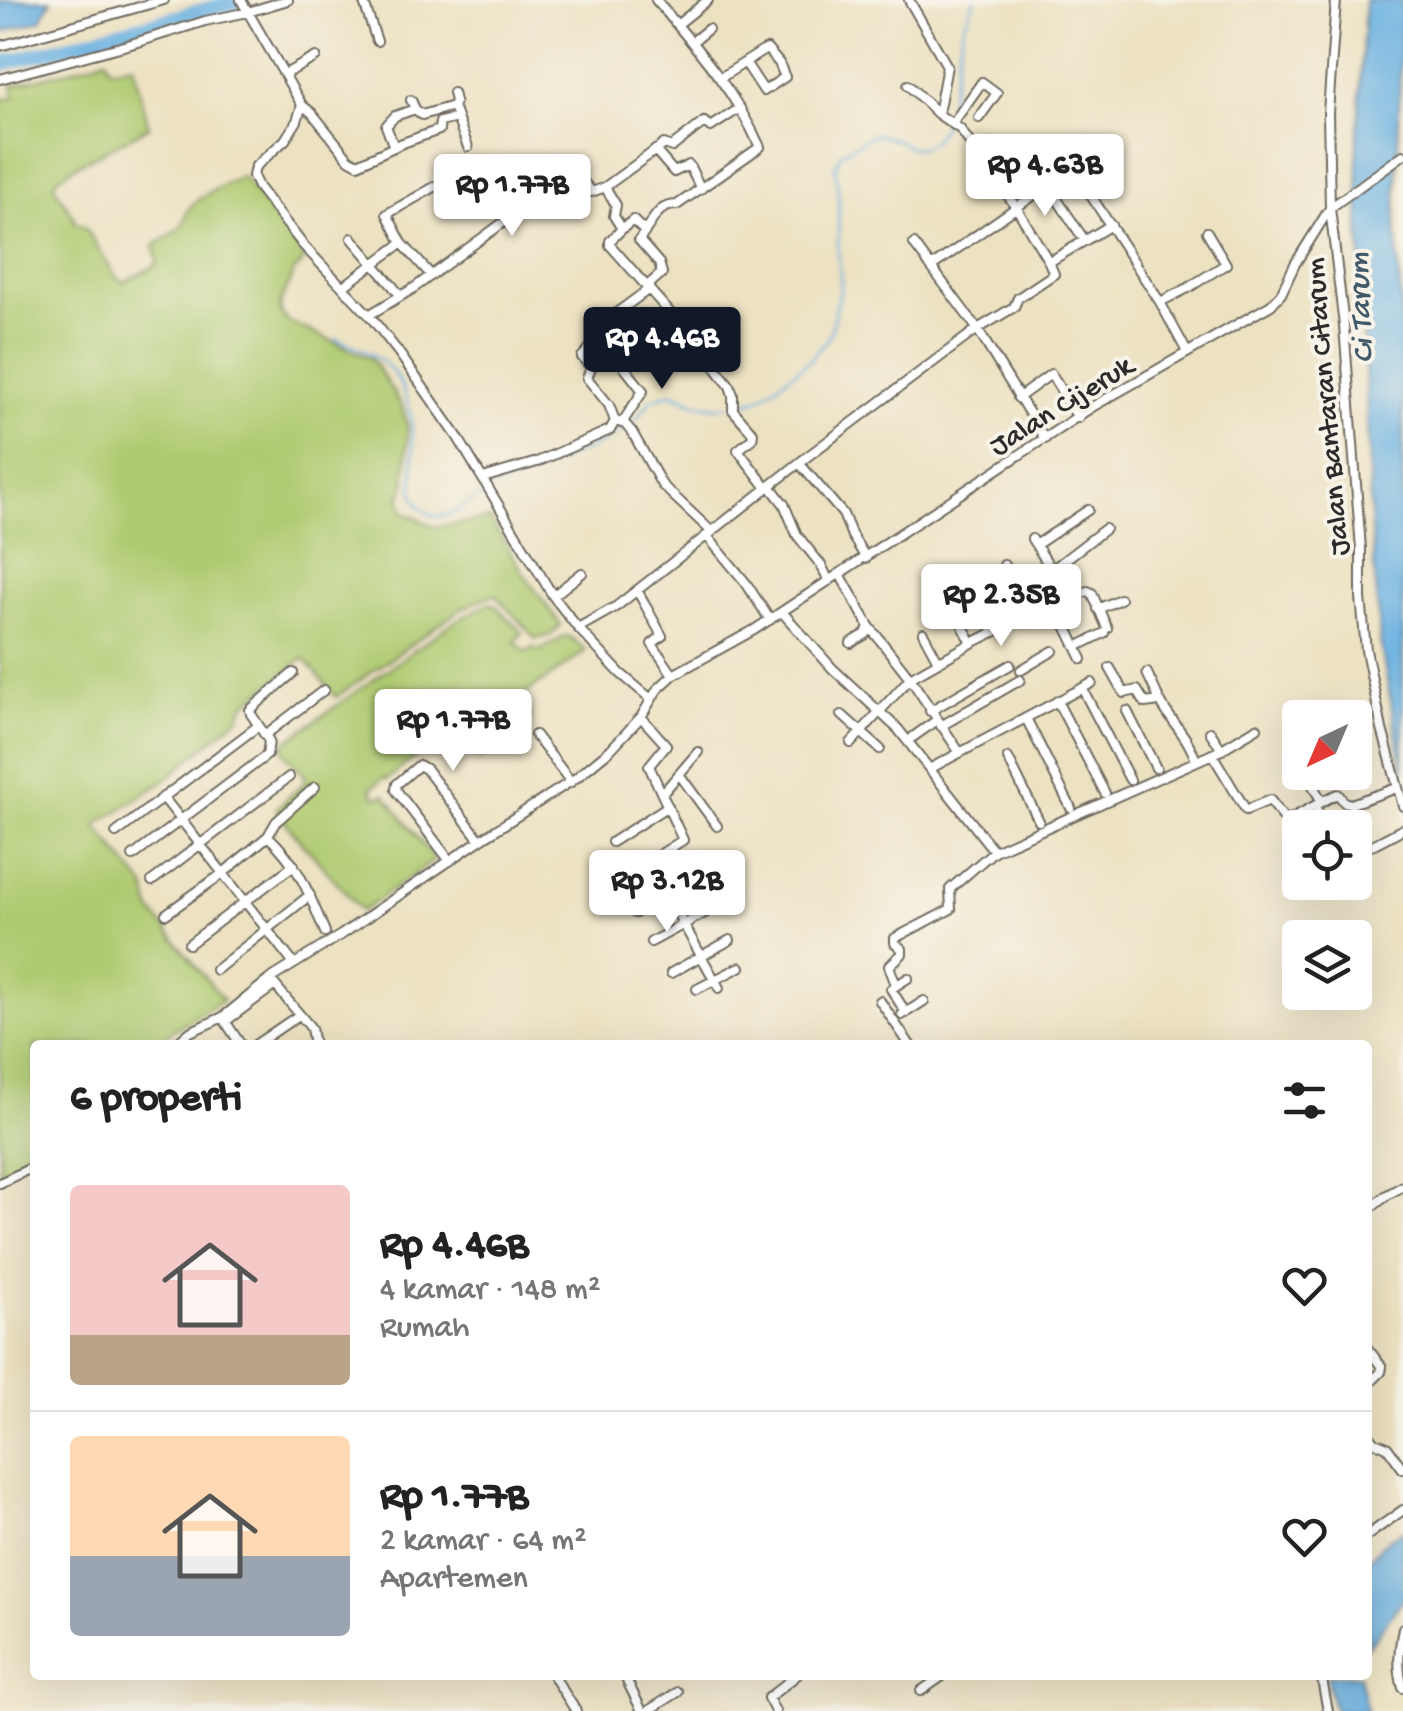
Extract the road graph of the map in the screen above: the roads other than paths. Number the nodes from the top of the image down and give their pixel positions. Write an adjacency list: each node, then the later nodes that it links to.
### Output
1 (164, 0): 13 (street)
2 (288, 0): 8 (street)
3 (363, 0): 11 (street)
4 (656, 0): 9 (street)
5 (708, 0): 9 (street)
6 (908, 0): 24 (street)
7 (1336, 0): 38 (street, Jalan Bantaran Citarum)
8 (245, 7): 16 (street); 18 (street)
9 (677, 24): 12 (street)
10 (708, 29): 12 (street)
11 (377, 41)
12 (692, 42): 17 (street)
13 (0, 46)
14 (316, 57): 16 (street)
15 (745, 62): 15 (street); 17 (street)
16 (284, 74): 21 (street)
17 (720, 78): 23 (street)
18 (0, 79)
19 (908, 85): 24 (street)
20 (453, 94): 22 (street)
21 (302, 105): 28 (street); 54 (street)
22 (453, 106): 25 (street); 28 (street)
23 (740, 108): 30 (street); 36 (street)
24 (940, 115): 27 (street)
25 (457, 118): 28 (street); 29 (street)
26 (979, 118): 27 (street)
27 (952, 122): 39 (street)
28 (394, 147)
29 (468, 147)
30 (655, 150): 35 (street); 36 (street)
31 (1403, 155): 38 (street)
32 (516, 166): 37 (street)
33 (445, 181): 46 (street)
34 (1047, 184): 39 (street); 40 (street); 45 (street)
35 (605, 188): 37 (street); 41 (street)
36 (701, 189): 42 (street)
37 (544, 197): 53 (street)
38 (1334, 205): 60 (street, Jalan Cijeruk); 146 (street, Jalan Bantaran Citarum)
39 (1016, 207): 49 (street); 52 (street)
40 (1111, 225): 45 (street); 57 (street)
41 (622, 229): 42 (street); 51 (street)
42 (645, 231): 48 (street)
43 (1207, 232): 57 (street)
44 (352, 238): 50 (street)
45 (1085, 240): 49 (street)
46 (402, 242): 50 (street); 53 (street)
47 (914, 244): 52 (street)
48 (646, 248): 51 (street); 55 (street)
49 (1050, 262): 59 (street)
50 (375, 263): 54 (street); 56 (street)
51 (628, 264): 55 (street)
52 (931, 266): 59 (street)
53 (431, 275): 56 (street)
54 (344, 286): 58 (street)
55 (648, 288): 64 (street); 68 (street)
56 (401, 296): 58 (street)
57 (1160, 302): 60 (street)
58 (369, 314): 67 (street)
59 (976, 330): 62 (street); 66 (street)
60 (1187, 352): 63 (street, Jalan Cijeruk)
61 (624, 368): 64 (street)
62 (1018, 398): 63 (street); 65 (street)
63 (1078, 418): 65 (street, Jalan Cijeruk)
64 (623, 424): 67 (street); 71 (street)
65 (1045, 440): 72 (street, Jalan Cijeruk)
66 (799, 463): 68 (street); 72 (street)
67 (484, 480): 79 (street)
68 (768, 487): 71 (street); 77 (street)
69 (1088, 510): 74 (street)
70 (1105, 529): 74 (street)
71 (709, 534): 78 (street); 89 (street)
72 (866, 558): 76 (street, Jalan Cijeruk)
73 (1004, 565): 87 (street)
74 (1053, 568): 81 (street)
75 (582, 573): 79 (street)
76 (840, 574): 77 (street, Jalan Cijeruk); 90 (street)
77 (829, 581): 86 (street, Jalan Cijeruk)
78 (637, 590): 84 (street); 104 (street)
79 (553, 596): 91 (street)
80 (611, 596): 84 (street)
81 (1070, 598): 83 (street); 85 (street)
82 (1120, 599): 85 (street)
83 (1056, 604): 87 (street); 95 (street)
84 (616, 606): 91 (street)
85 (1098, 608): 95 (street)
86 (782, 612): 89 (street, Jalan Cijeruk); 117 (street)
87 (1032, 612): 94 (street)
88 (958, 618): 94 (street)
89 (770, 620): 104 (street, Jalan Cijeruk)
90 (869, 626): 93 (street); 105 (street)
91 (578, 628): 112 (street)
92 (923, 633): 98 (street)
93 (851, 642)
94 (972, 643): 98 (street)
95 (1076, 647): 97 (street)
96 (1054, 650): 101 (street)
97 (1082, 659)
98 (938, 662): 105 (street)
99 (1010, 664): 115 (street)
100 (1110, 668): 111 (street)
101 (1021, 670)
102 (293, 673): 122 (street)
103 (1147, 673): 108 (street)
104 (673, 675): 112 (street)
105 (910, 678): 115 (street); 117 (street)
106 (1020, 680): 121 (street)
107 (1092, 682): 109 (street)
108 (1152, 684): 111 (street); 114 (street)
109 (1082, 688): 113 (street); 143 (street)
110 (324, 690): 128 (street)
111 (1137, 690): 114 (street)
112 (651, 700): 119 (street)
113 (1058, 701): 120 (street); 148 (street)
114 (1160, 701): 138 (street)
115 (930, 711): 121 (street)
116 (1127, 711): 140 (street)
117 (881, 712): 125 (street); 166 (street)
118 (842, 715): 125 (street)
119 (641, 717): 131 (street); 144 (street)
120 (1026, 718): 135 (street); 154 (street)
121 (939, 723): 129 (street); 135 (street)
122 (258, 726): 128 (street); 150 (street)
123 (1257, 728): 133 (street)
124 (1210, 732): 133 (street)
125 (861, 733): 130 (street); 132 (street)
126 (535, 734): 144 (street)
127 (676, 734): 131 (street)
128 (264, 735): 156 (street)
129 (913, 737)
130 (851, 743)
131 (666, 745): 149 (street)
132 (880, 750)
133 (1222, 750): 136 (street)
134 (698, 752): 141 (street)
135 (960, 752): 139 (street)
136 (1212, 754): 138 (street); 151 (street)
137 (1008, 758): 157 (street)
138 (1196, 761): 166 (street)
139 (933, 767)
140 (1156, 768)
141 (679, 774): 149 (street); 158 (street)
142 (290, 777): 165 (street)
143 (1130, 780)
144 (571, 782): 162 (street)
145 (315, 787): 161 (street)
146 (1397, 788): 151 (street); 153 (street, Jalan Bantaran Citarum)
147 (1314, 790): 151 (street)
148 (1105, 792)
149 (662, 794): 152 (street)
150 (163, 797): 156 (street); 160 (street)
151 (1318, 805): 155 (street)
152 (668, 806): 163 (street); 169 (street)
153 (1403, 806)
154 (1071, 808)
155 (1320, 810)
156 (181, 820): 165 (street); 167 (street)
157 (1039, 821)
158 (717, 826)
159 (1403, 829): 164 (street)
160 (116, 833)
161 (268, 836): 170 (street); 171 (street)
162 (480, 840): 168 (street); 168 (street)
163 (612, 842)
164 (1372, 845)
165 (200, 847): 171 (street); 174 (street)
166 (994, 851): 195 (street)
167 (133, 856)
168 (450, 860): 188 (street)
169 (649, 862): 173 (street); 175 (street)
170 (294, 865): 176 (street); 177 (street)
171 (222, 874): 177 (street); 180 (street)
172 (696, 876): 175 (street)
173 (621, 878)
174 (152, 882)
175 (667, 894): 179 (street); 181 (street)
176 (310, 895): 182 (street); 183 (street)
177 (244, 902): 182 (street); 186 (street)
178 (712, 908): 181 (street)
179 (635, 913)
180 (166, 914)
181 (683, 925): 185 (street); 187 (street)
182 (267, 931): 188 (street); 190 (street)
183 (325, 932)
184 (730, 940): 187 (street)
185 (650, 942)
186 (189, 944)
187 (700, 956): 191 (street); 194 (street)
188 (294, 964): 193 (street)
189 (740, 966): 194 (street)
190 (216, 970)
191 (671, 973)
192 (908, 978): 195 (street)
193 (273, 982): 200 (street); 201 (street)
194 (717, 984): 196 (street)
195 (896, 984): 199 (street)
196 (697, 989)
197 (880, 1001): 202 (street)
198 (924, 1001): 199 (street)
199 (906, 1013): 202 (street)
200 (299, 1016): 205 (street); 206 (street)
201 (224, 1019): 203 (street); 204 (street)
202 (894, 1020): 207 (street)
203 (186, 1040)
204 (239, 1040)
205 (263, 1040)
206 (314, 1040)
207 (907, 1040)
208 (30, 1168): 209 (street)
209 (0, 1182)
210 (1403, 1186): 211 (street)
211 (1372, 1207)
212 (1372, 1354): 213 (street)
213 (1372, 1380)
214 (1372, 1439): 215 (street)
215 (1403, 1469)
216 (1403, 1510): 217 (street)
217 (1372, 1532)
218 (1403, 1628): 224 (street)
219 (556, 1680): 227 (street)
220 (627, 1680): 228 (street)
221 (791, 1680): 229 (street)
222 (936, 1680): 225 (street)
223 (1322, 1680): 230 (street)
224 (1403, 1688)
225 (921, 1690)
226 (678, 1692): 228 (street)
227 (576, 1711)
228 (645, 1711)
229 (776, 1711)
230 (1328, 1711)

